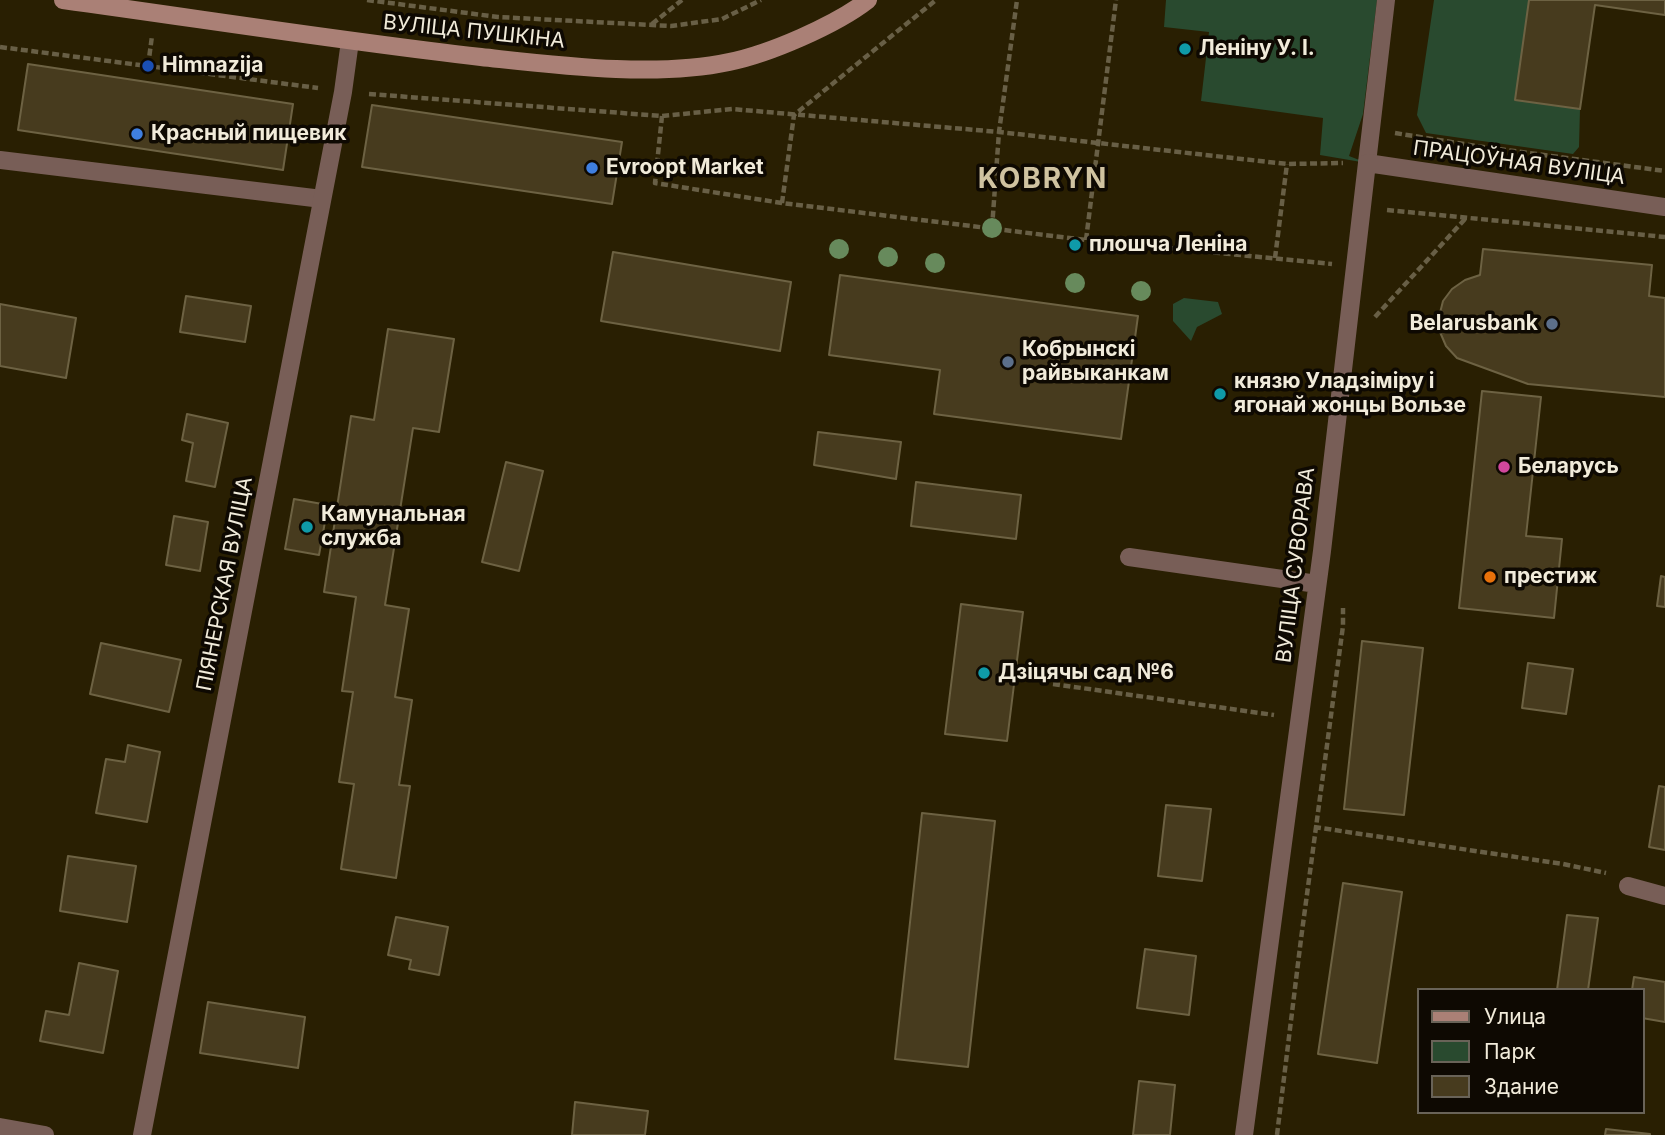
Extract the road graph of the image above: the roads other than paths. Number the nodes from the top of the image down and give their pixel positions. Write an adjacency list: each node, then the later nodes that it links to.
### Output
1 (63, 0): 4 (main road, ВУЛІЦА ПУШКІНА)
2 (868, 0): 4 (main road, ВУЛІЦА ПУШКІНА)
3 (1386, 0): 6 (street, ВУЛІЦА СУВОРАВА)
4 (350, 41): 7 (street, ПІЯНЕРСКАЯ ВУЛІЦА)
5 (0, 160): 7 (street)
6 (1367, 163): 8 (street, ПРАЦОЎНАЯ ВУЛІЦА); 10 (street, ВУЛІЦА СУВОРАВА)
7 (322, 199): 15 (street, ПІЯНЕРСКАЯ ВУЛІЦА)
8 (1665, 207)
9 (1129, 557): 10 (street)
10 (1317, 584): 16 (street, ВУЛІЦА СУВОРАВА)
11 (1628, 886): 12 (street)
12 (1665, 896)
13 (0, 1126): 14 (street)
14 (44, 1135)
15 (142, 1135)
16 (1244, 1135)

